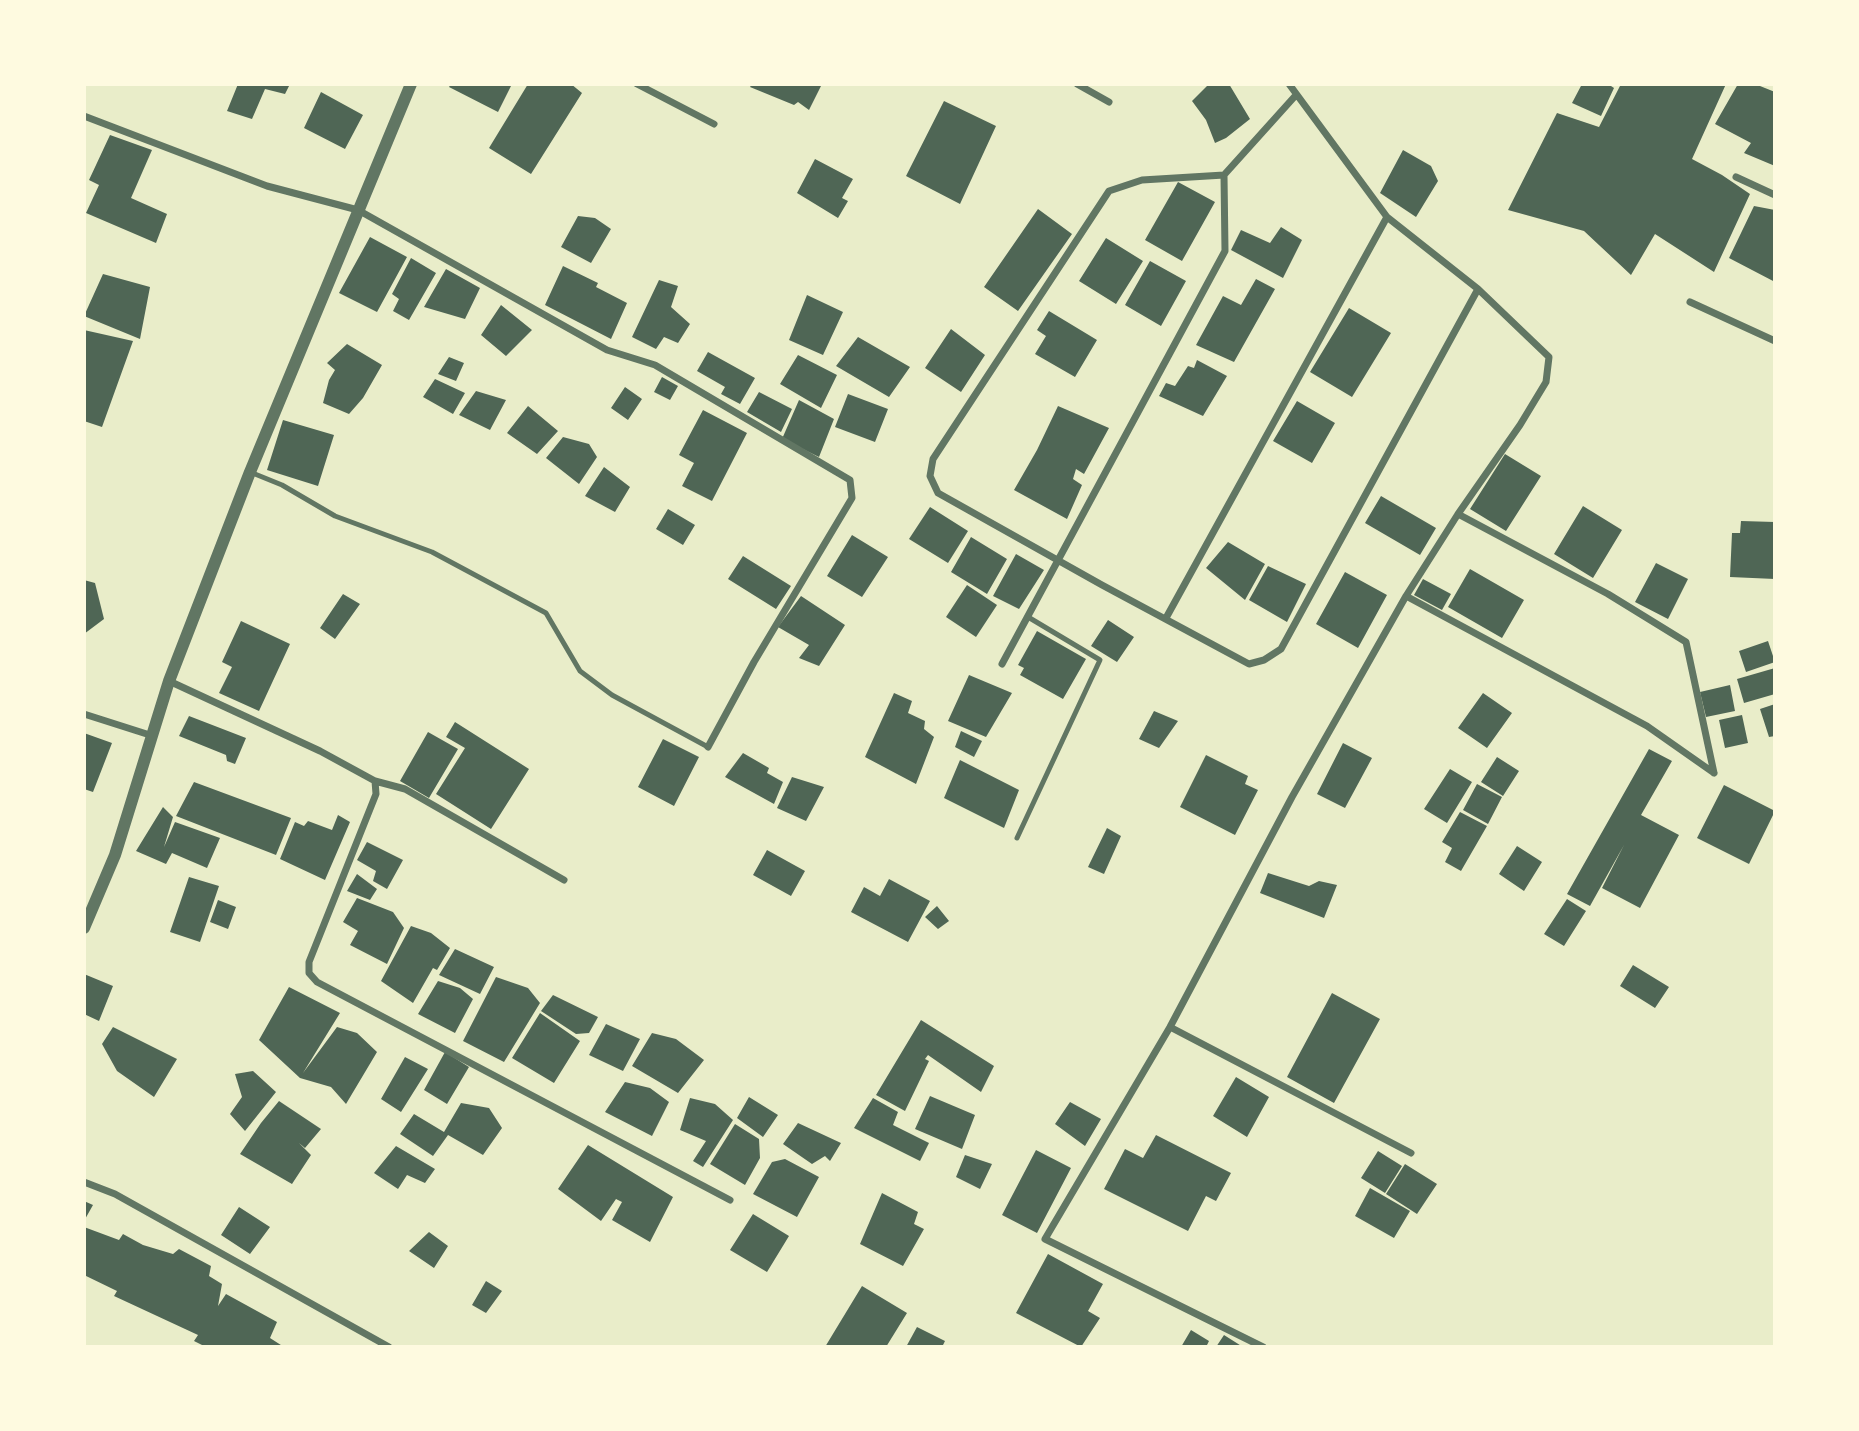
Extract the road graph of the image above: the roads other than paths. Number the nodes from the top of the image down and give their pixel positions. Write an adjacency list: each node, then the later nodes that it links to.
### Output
1 (411, 84): 12 (street)
2 (637, 84): 8 (street)
3 (1077, 84): 6 (street)
4 (1289, 84): 5 (street)
5 (1296, 95): 9 (street); 13 (street)
6 (1109, 102)
7 (84, 116): 12 (street)
8 (714, 124)
9 (1224, 175): 19 (street); 19 (street)
10 (1736, 177): 11 (street)
11 (1775, 195)
12 (358, 210): 17 (street); 27 (street)
13 (1387, 216): 14 (street); 22 (street)
14 (1478, 289): 18 (street); 22 (street)
15 (1690, 302): 16 (street)
16 (1775, 341)
17 (250, 472): 24 (street); 27 (lane)
18 (1458, 514): 20 (street); 20 (street)
19 (1059, 560): 21 (street); 22 (street)
20 (1406, 596): 32 (street)
21 (1028, 617): 23 (street); 29 (lane)
22 (1166, 618)
23 (1002, 664)
24 (169, 681): 26 (street); 28 (street)
25 (84, 714): 26 (street)
26 (153, 736): 31 (street)
27 (708, 747)
28 (375, 781): 30 (street); 35 (street)
29 (1017, 838)
30 (564, 880)
31 (84, 928)
32 (1170, 1027): 33 (street); 37 (street)
33 (1411, 1153)
34 (84, 1182): 36 (street)
35 (730, 1200)
36 (389, 1347)
37 (1263, 1347)

